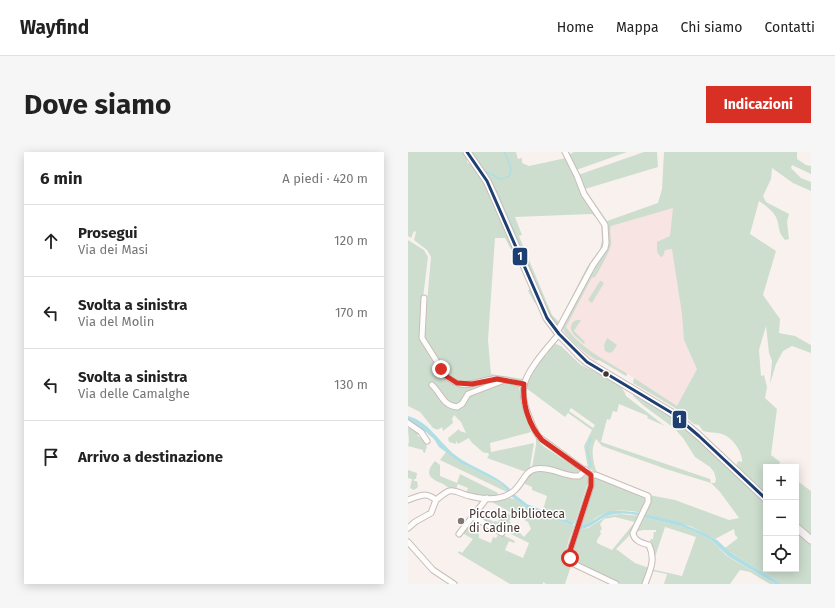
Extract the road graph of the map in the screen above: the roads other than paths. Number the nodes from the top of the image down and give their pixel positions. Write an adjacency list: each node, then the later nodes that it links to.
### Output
1 (467, 152): 4 (main road)
2 (565, 152): 4 (street)
3 (424, 298): 5 (street)
4 (558, 333): 6 (street); 12 (main road)
5 (503, 380): 6 (street); 7 (street)
6 (524, 384): 10 (street)
7 (432, 385)
8 (408, 424): 9 (street)
9 (427, 441)
10 (586, 470): 11 (street); 13 (street)
11 (591, 475): 24 (street); 25 (street)
12 (763, 496)
13 (487, 498): 15 (street); 16 (street)
14 (408, 500): 15 (street)
15 (436, 500): 17 (street)
16 (473, 517): 19 (street); 20 (street)
17 (410, 526)
18 (799, 530): 21 (main road)
19 (502, 533)
20 (459, 534)
21 (811, 540)
22 (408, 542): 23 (street)
23 (454, 584)
24 (616, 584)
25 (645, 584)

